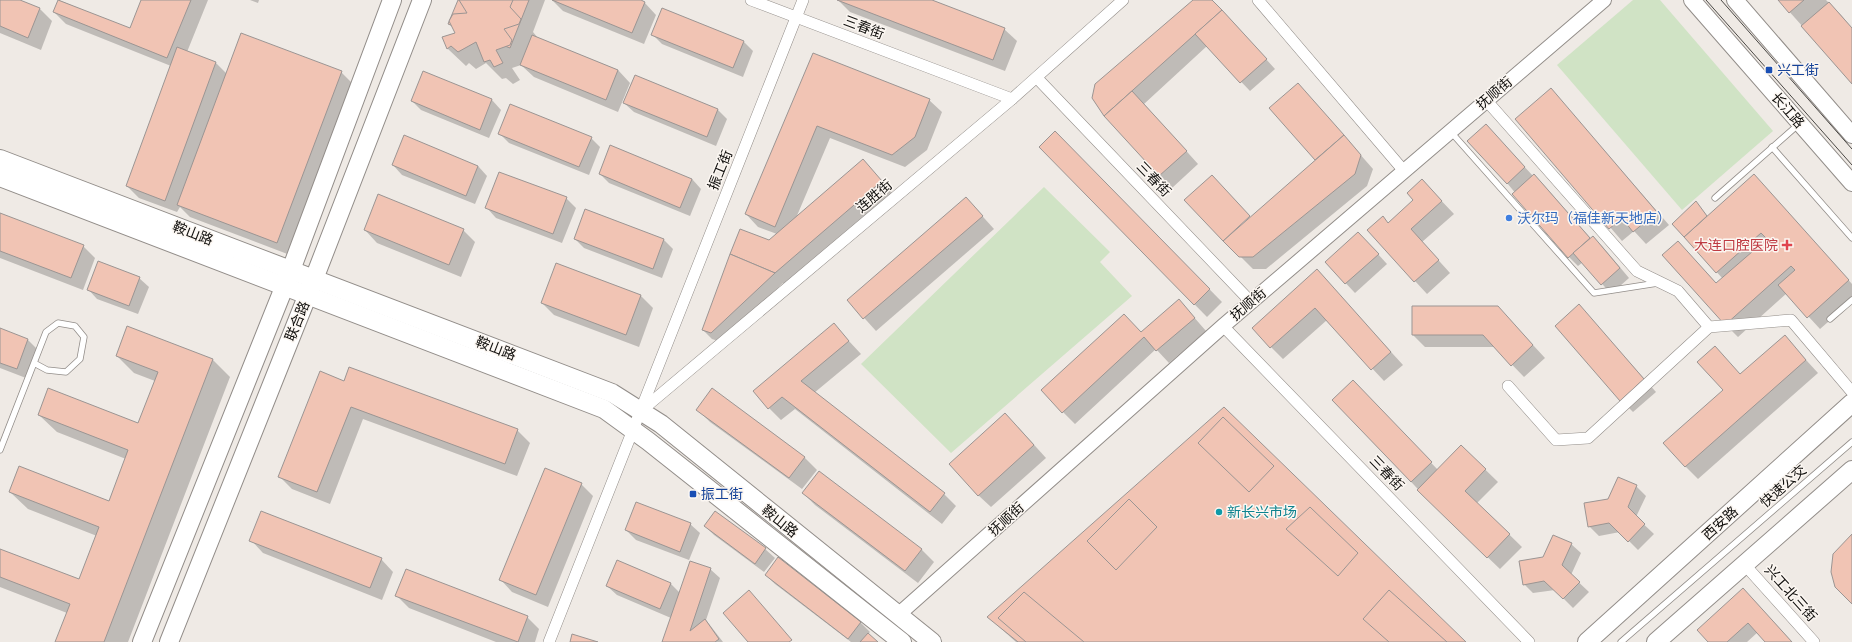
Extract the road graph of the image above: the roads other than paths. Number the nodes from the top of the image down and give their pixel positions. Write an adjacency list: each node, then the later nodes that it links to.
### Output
1 (392, 0): 24 (main road, 联合路)
2 (422, 0): 27 (main road, 联合路)
3 (751, 0): 10 (street, 三春街)
4 (803, 0): 10 (street, 振工街)
5 (1123, 0): 11 (street, 连胜街)
6 (1258, 0): 19 (street)
7 (1604, 0): 13 (street, 抚顺街)
8 (1692, 0): 14 (main road, 长江路)
9 (1735, 0): 16 (main road)
10 (796, 18): 12 (street, 三春街); 37 (street, 振工街)
11 (1036, 78): 12 (street, 连胜街); 29 (street, 三春街)
12 (1012, 99): 37 (street, 连胜街)
13 (1486, 100): 15 (street, 抚顺街); 25 (street)
14 (1800, 123): 17 (lane); 21 (main road, 长江路)
15 (1450, 131): 19 (street, 抚顺街); 25 (lane)
16 (1852, 135)
17 (1772, 147): 22 (lane); 23 (lane)
18 (0, 159): 24 (main road, 鞍山路)
19 (1404, 171): 29 (street, 抚顺街)
20 (0, 177): 26 (main road, 鞍山路)
21 (1852, 183)
22 (1715, 198)
23 (1852, 238)
24 (291, 270): 26 (main road, 联合路); 27 (main road, 鞍山路)
25 (1660, 282): 32 (street)
26 (284, 286): 27 (main road, 鞍山路); 44 (main road, 联合路)
27 (311, 287): 37 (main road, 鞍山路); 38 (main road, 鞍山路); 45 (main road, 联合路)
28 (1852, 300): 30 (lane)
29 (1251, 302): 31 (street, 抚顺街)
30 (1830, 319)
31 (1222, 326): 43 (street, 抚顺街); 49 (street, 三春街)
32 (1710, 327): 34 (street); 35 (street)
33 (34, 362): 33 (lane); 40 (lane)
34 (1508, 386)
35 (1852, 392)
36 (1852, 404): 50 (main road, 西安路)
37 (640, 412): 38 (street, 振工街); 43 (main road, 鞍山路)
38 (633, 430): 46 (street, 振工街); 47 (main road, 鞍山路)
39 (1852, 442): 51 (lane, 快速公交)
40 (0, 450)
41 (1852, 470): 42 (main road)
42 (1745, 565): 52 (main road); 53 (street, 兴工北三街)
43 (898, 615): 48 (main road, 鞍山路)
44 (142, 642)
45 (169, 642)
46 (549, 642)
47 (902, 642)
48 (932, 642)
49 (1529, 642)
50 (1587, 642)
51 (1621, 642)
52 (1656, 642)
53 (1814, 642)

